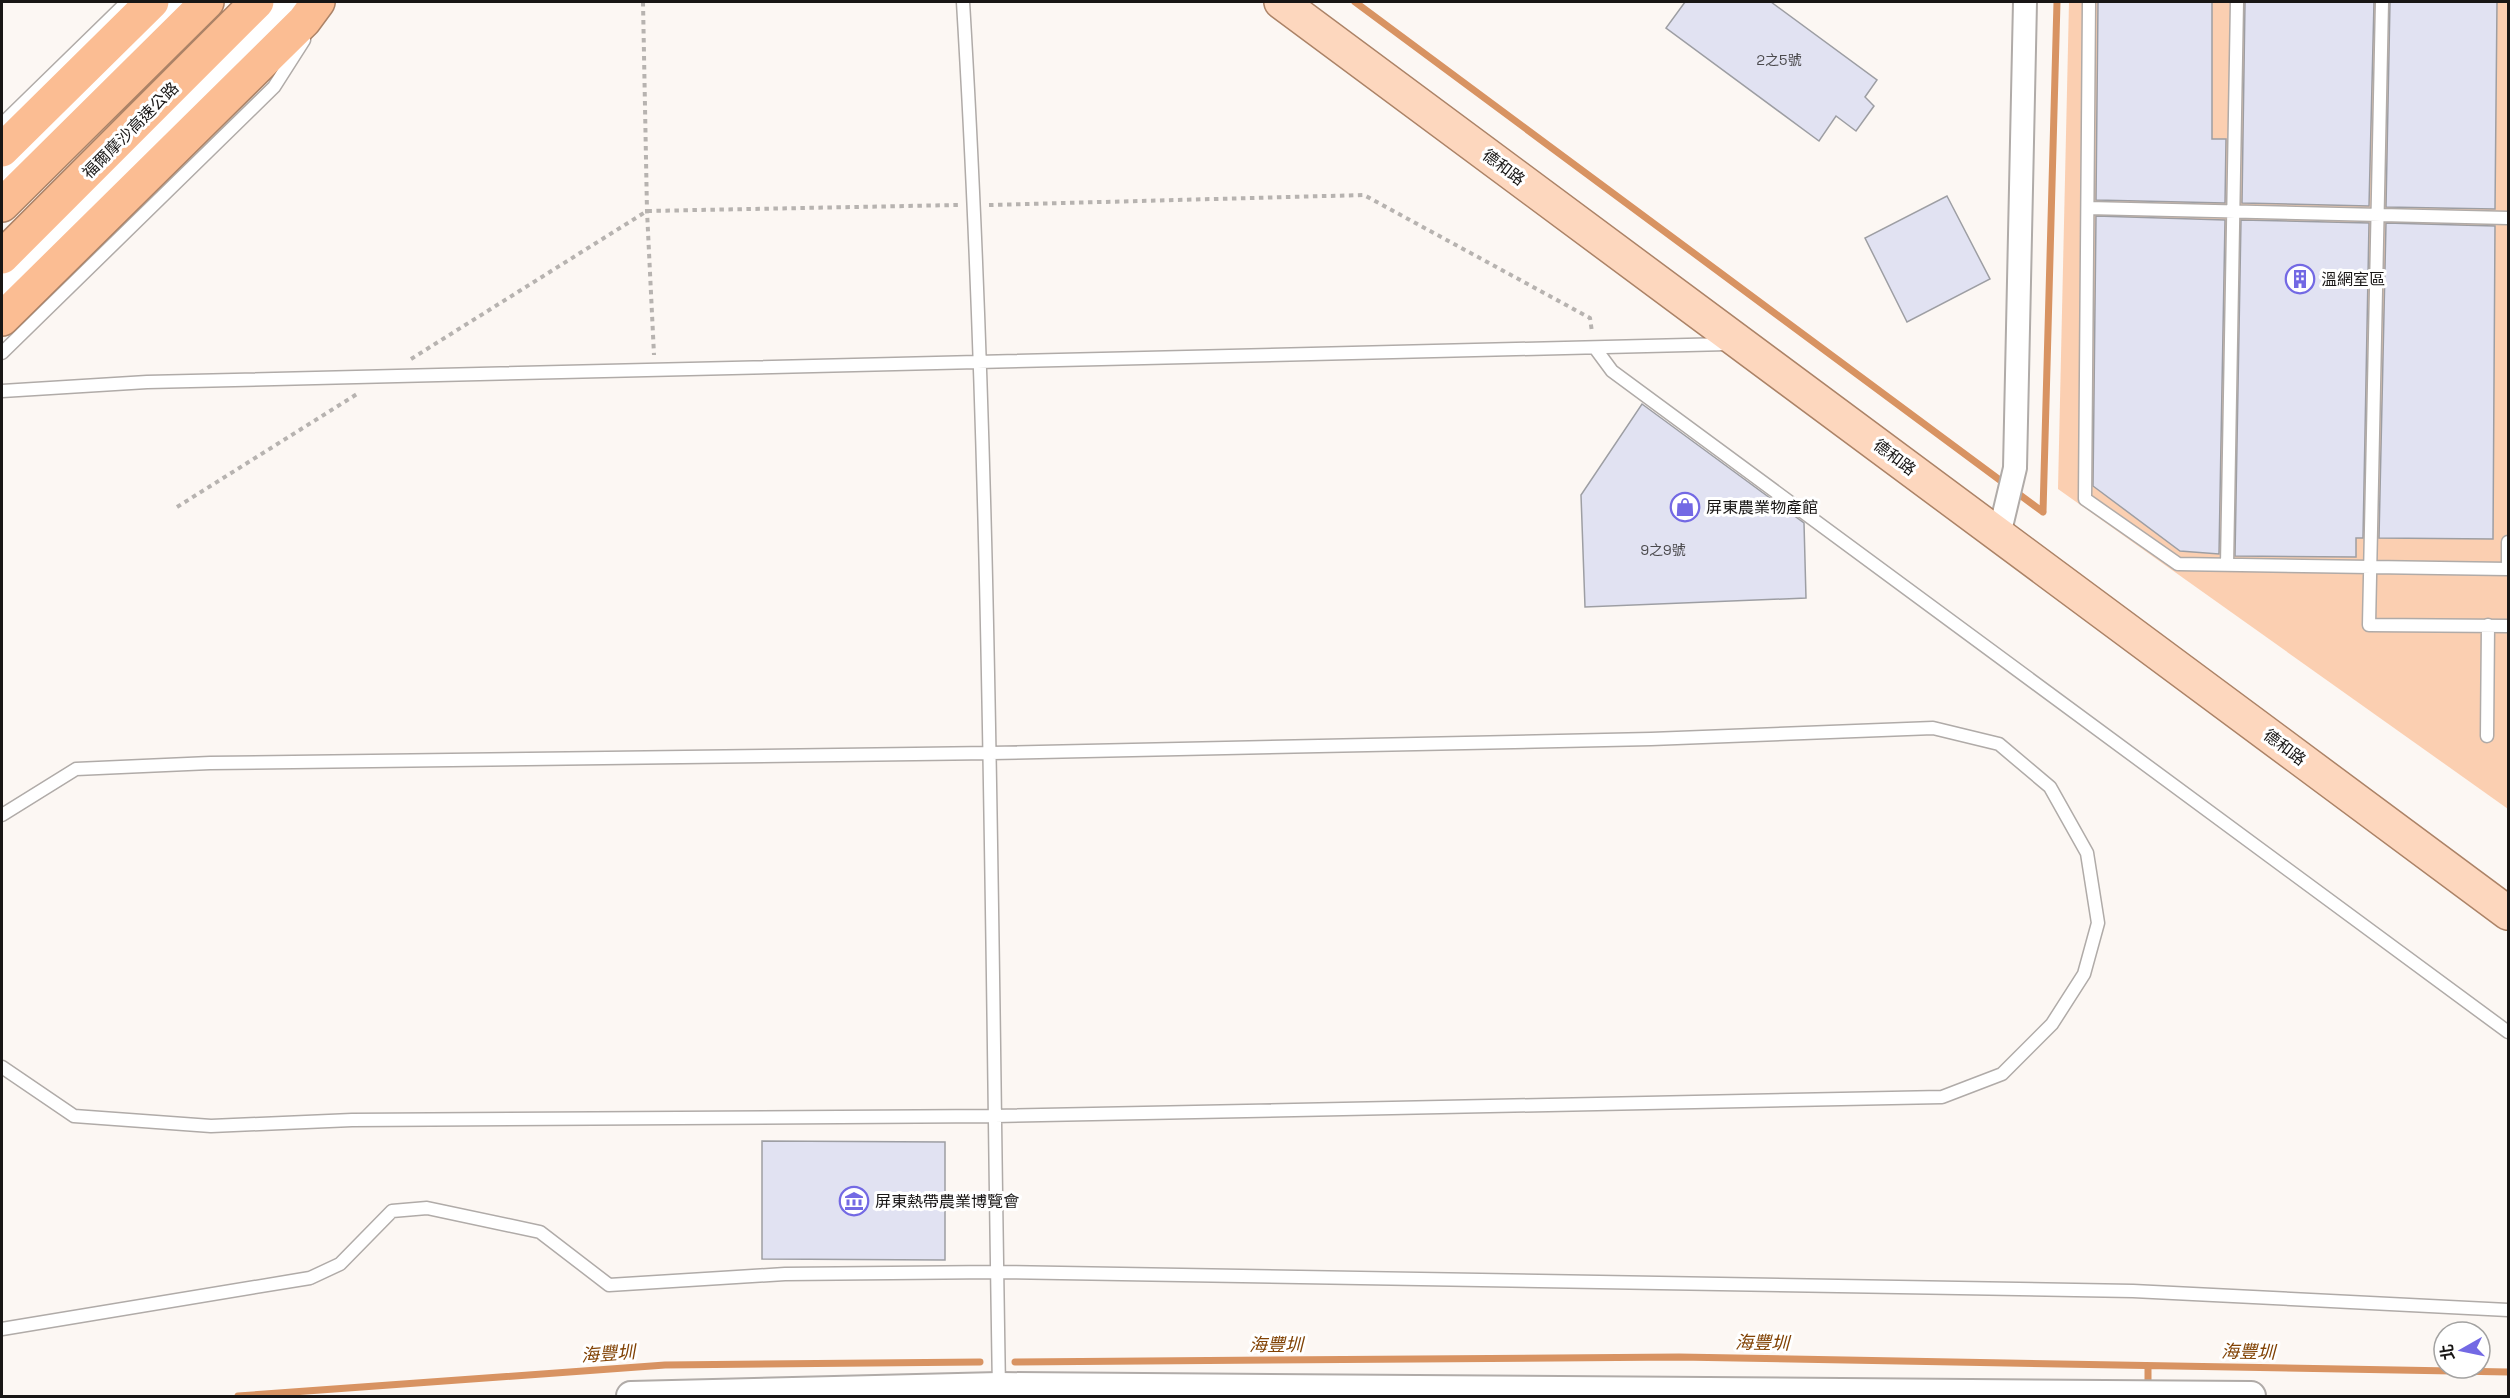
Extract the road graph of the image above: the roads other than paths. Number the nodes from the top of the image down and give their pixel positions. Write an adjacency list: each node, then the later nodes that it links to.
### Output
1 (127, 2): 15 (lane)
2 (152, 2): 16 (highway)
3 (174, 2): 17 (main road)
4 (207, 2): 18 (highway)
5 (257, 2): 23 (highway, 福爾摩沙高速公路)
6 (287, 2): 24 (main road)
7 (318, 2): 25 (highway)
8 (329, 2): 28 (lane)
9 (963, 2): 29 (lane)
10 (1281, 2): 26 (main road, 德和路)
11 (2025, 2): 31 (street)
12 (2089, 2): 19 (lane)
13 (2237, 2): 20 (lane)
14 (2382, 2): 21 (lane)
15 (2, 124)
16 (2, 150)
17 (2, 177)
18 (2, 205)
19 (2088, 208): 20 (lane); 33 (lane)
20 (2234, 212): 21 (lane); 33 (lane)
21 (2378, 215): 22 (lane); 34 (lane)
22 (2508, 218)
23 (2, 258)
24 (2, 284)
25 (2, 319)
26 (1741, 343): 27 (lane); 31 (main road, 德和路)
27 (1595, 348): 29 (lane); 41 (lane)
28 (2, 353)
29 (980, 363): 30 (lane); 38 (lane)
30 (2, 391)
31 (1999, 535): 40 (main road, 德和路)
32 (2508, 542): 34 (lane)
33 (2227, 565): 34 (lane)
34 (2370, 565): 35 (lane)
35 (2488, 625): 36 (lane); 37 (lane)
36 (2508, 626)
37 (2487, 736)
38 (991, 753): 39 (lane); 43 (lane); 43 (lane)
39 (2, 815)
40 (2508, 913)
41 (2508, 1032)
42 (2, 1067): 43 (lane)
43 (995, 1116): 44 (lane)
44 (996, 1272): 45 (lane); 46 (lane); 47 (lane)
45 (2508, 1310)
46 (2, 1329)
47 (999, 1392): 48 (street); 50 (street)
48 (745, 1394): 49 (street)
49 (631, 1396)
50 (2166, 1396): 51 (street)
51 (2251, 1396)

